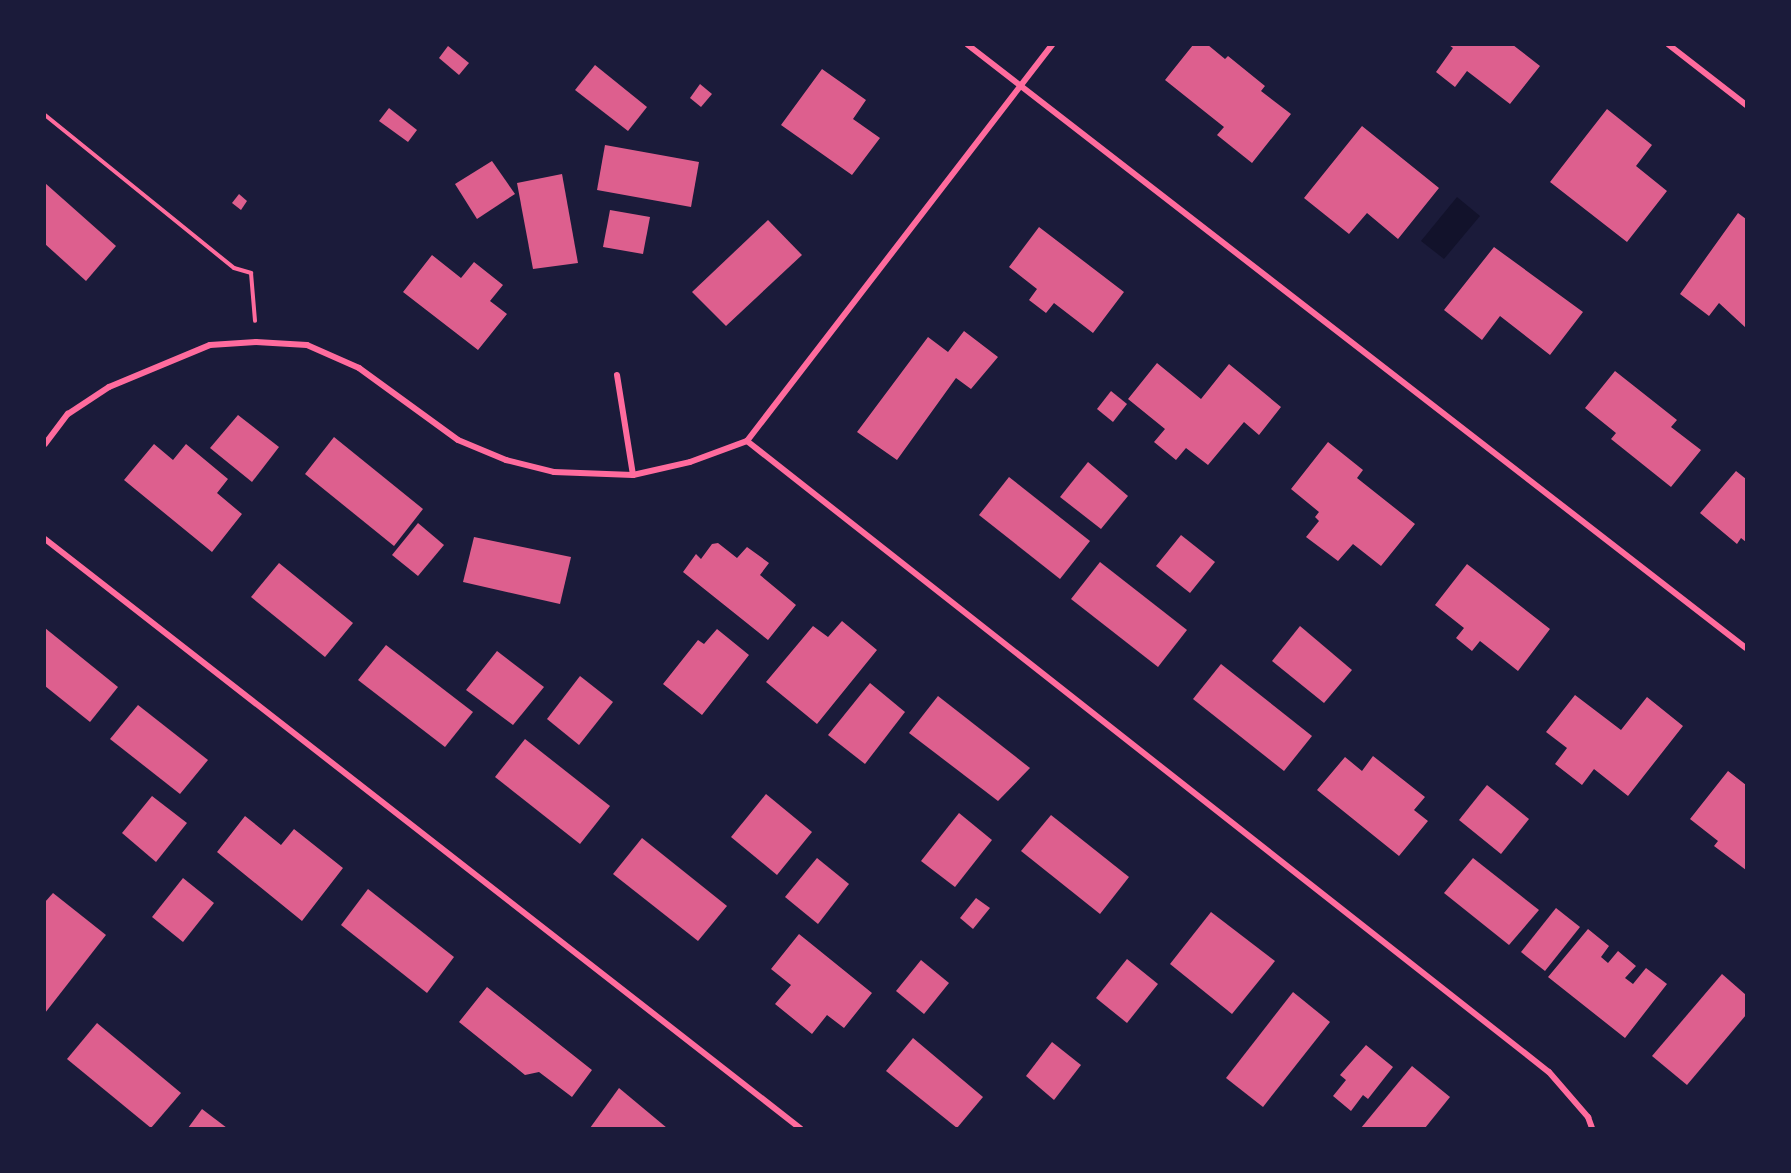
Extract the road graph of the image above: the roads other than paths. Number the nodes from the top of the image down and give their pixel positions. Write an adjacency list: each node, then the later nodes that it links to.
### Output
1 (968, 45): 4 (street)
2 (1052, 45): 4 (street)
3 (1670, 45): 5 (street)
4 (1021, 87): 7 (street); 11 (street)
5 (1746, 105)
6 (617, 375): 9 (street)
7 (747, 441): 9 (street); 13 (street)
8 (45, 444): 9 (street)
9 (633, 475)
10 (45, 539): 12 (street)
11 (1746, 648)
12 (800, 1128)
13 (1592, 1128)

